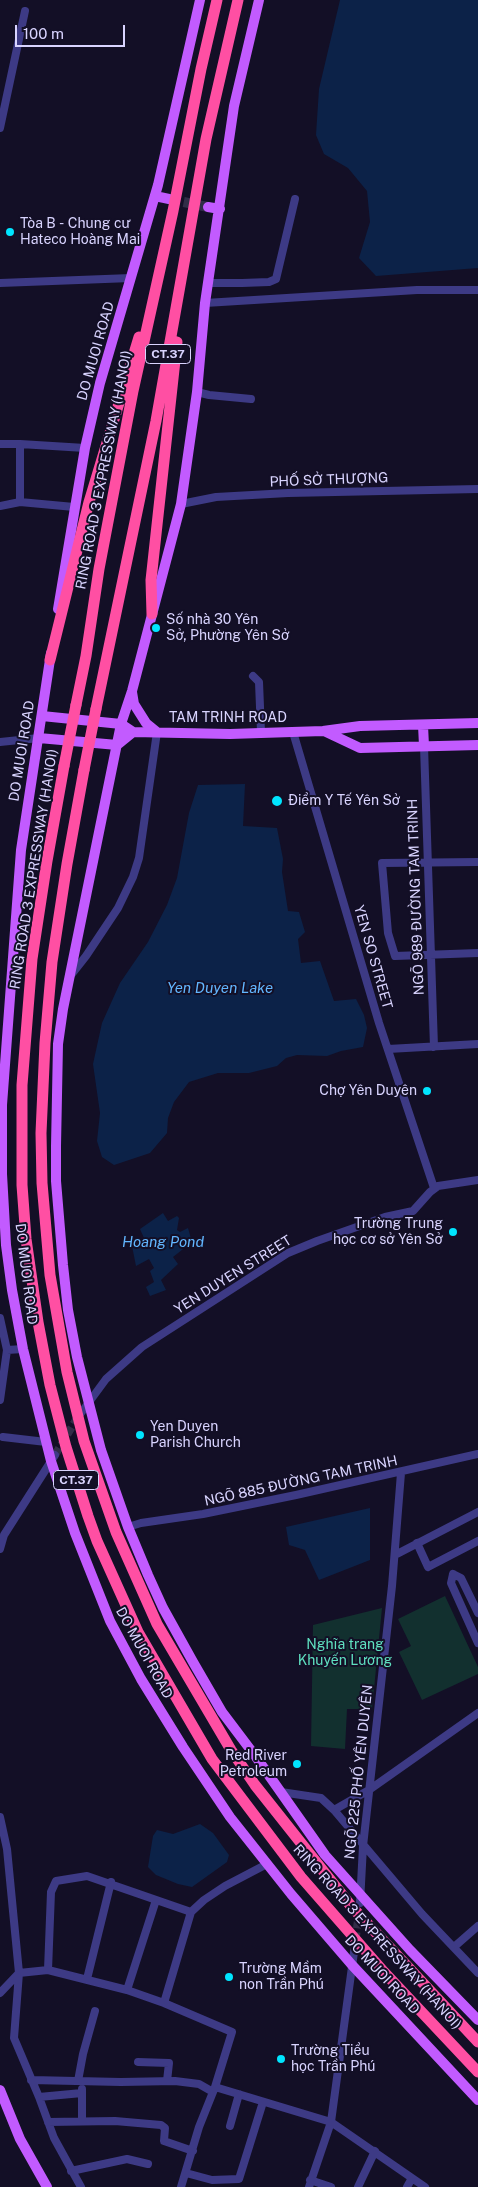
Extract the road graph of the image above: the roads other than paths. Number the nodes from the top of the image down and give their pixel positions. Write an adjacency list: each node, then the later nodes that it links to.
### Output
1 (200, 0): 8 (main road, DO MUOI ROAD)
2 (218, 0): 13 (highway, RING ROAD 3 EXPRESSWAY (HANOI) / CT.37)
3 (238, 0): 17 (highway, RING ROAD 3 EXPRESSWAY (HANOI) / CT.37)
4 (259, 0): 12 (main road)
5 (25, 11): 6 (street)
6 (3, 99): 7 (street)
7 (0, 128)
8 (155, 196): 9 (main road); 14 (main road, DO MUOI ROAD)
9 (169, 199)
10 (295, 199): 16 (street)
11 (208, 207): 12 (main road)
12 (220, 209): 16 (main road)
13 (162, 266): 31 (highway); 107 (highway, RING ROAD 3 EXPRESSWAY (HANOI) / CT.37, bridge)
14 (130, 278): 15 (street); 24 (main road, DO MUOI ROAD)
15 (0, 283)
16 (208, 283): 19 (main road)
17 (179, 288): 30 (highway); 105 (highway, RING ROAD 3 EXPRESSWAY (HANOI) / CT.37, bridge)
18 (478, 290): 19 (street)
19 (205, 303): 20 (main road)
20 (197, 392): 21 (street); 27 (main road)
21 (251, 399)
22 (0, 444): 23 (street)
23 (20, 444): 24 (street); 26 (street)
24 (85, 448): 29 (main road, DO MUOI ROAD)
25 (478, 489): 27 (street, PHỐ SỞ THƯỢNG)
26 (20, 502): 28 (street); 29 (street)
27 (181, 504): 30 (main road)
28 (0, 506)
29 (74, 508): 31 (main road, DO MUOI ROAD)
30 (152, 614): 33 (main road)
31 (50, 660): 34 (main road, DO MUOI ROAD)
32 (253, 676): 41 (street)
33 (132, 691): 36 (main road); 40 (main road)
34 (42, 716): 36 (main road); 43 (main road, DO MUOI ROAD)
35 (478, 723): 37 (main road, TAM TRINH ROAD)
36 (121, 724): 39 (main road); 45 (main road)
37 (423, 725): 38 (main road, TAM TRINH ROAD); 47 (main road)
38 (323, 730): 42 (main road, TAM TRINH ROAD); 47 (main road, TAM TRINH ROAD)
39 (133, 732): 40 (main road, TAM TRINH ROAD); 45 (main road)
40 (157, 732): 41 (main road, TAM TRINH ROAD); 52 (street)
41 (261, 732): 42 (main road, TAM TRINH ROAD)
42 (293, 732): 55 (street, YEN SO STREET)
43 (39, 738): 44 (street); 45 (main road); 56 (main road, DO MUOI ROAD)
44 (0, 742)
45 (116, 745): 52 (main road)
46 (478, 745): 47 (main road, TAM TRINH ROAD)
47 (424, 746): 48 (street, NGÕ 989 ĐƯỜNG TAM TRINH)
48 (428, 862): 49 (street); 51 (street, NGÕ 989 ĐƯỜNG TAM TRINH); 51 (street)
49 (478, 862)
50 (478, 953): 51 (street)
51 (430, 955): 54 (street, NGÕ 989 ĐƯỜNG TAM TRINH)
52 (69, 978): 63 (main road)
53 (478, 1044): 54 (street)
54 (434, 1046): 55 (street)
55 (388, 1049): 58 (street, YEN SO STREET)
56 (1, 1106): 60 (main road, DO MUOI ROAD)
57 (478, 1180): 58 (street)
58 (434, 1188): 63 (street, YEN DUYEN STREET)
59 (0, 1318): 61 (street)
60 (23, 1349): 61 (street); 66 (main road, DO MUOI ROAD)
61 (7, 1350): 62 (street)
62 (0, 1400)
63 (88, 1402): 64 (street, YEN DUYEN STREET); 71 (main road)
64 (80, 1413)
65 (3, 1436): 66 (street)
66 (46, 1442): 68 (main road, DO MUOI ROAD)
67 (478, 1454): 69 (street, NGÕ 885 ĐƯỜNG TAM TRINH)
68 (53, 1458): 72 (street); 87 (main road, DO MUOI ROAD)
69 (401, 1473): 71 (street, NGÕ 885 ĐƯỜNG TAM TRINH); 76 (street, NGÕ 225 PHỐ YÊN DUYÊN)
70 (478, 1512): 74 (street)
71 (128, 1527): 83 (main road)
72 (2, 1532): 75 (street)
73 (478, 1540): 77 (street)
74 (417, 1543): 76 (street); 77 (street)
75 (0, 1549)
76 (395, 1555): 82 (street, NGÕ 225 PHỐ YÊN DUYÊN)
77 (446, 1558): 78 (street)
78 (453, 1574): 79 (street); 80 (street)
79 (478, 1613)
80 (478, 1643)
81 (478, 1712): 82 (street)
82 (370, 1790): 84 (street); 86 (street, NGÕ 225 PHỐ YÊN DUYÊN)
83 (281, 1792): 84 (street); 89 (main road)
84 (334, 1810): 86 (street)
85 (0, 1817): 97 (street)
86 (363, 1846): 89 (street, NGÕ 225 PHỐ YÊN DUYÊN); 93 (street)
87 (268, 1864): 91 (street); 95 (main road, DO MUOI ROAD)
88 (111, 1882): 90 (street); 96 (street); 99 (street)
89 (360, 1899): 104 (main road)
90 (156, 1900): 91 (street); 100 (street)
91 (191, 1912): 102 (street)
92 (478, 1926): 93 (street)
93 (454, 1947): 98 (street)
94 (354, 1952): 95 (street)
95 (352, 1966): 116 (main road, DO MUOI ROAD); 120 (street)
96 (48, 1970): 97 (street); 99 (street)
97 (19, 1973): 101 (street); 108 (street)
98 (478, 1973)
99 (87, 1978): 100 (street)
100 (127, 1990): 102 (street)
101 (0, 1993)
102 (164, 2003): 111 (street)
103 (95, 2011): 109 (street)
104 (478, 2020)
105 (478, 2042)
106 (138, 2062): 110 (street)
107 (478, 2072)
108 (31, 2080): 109 (street); 115 (street)
109 (80, 2081): 110 (street); 113 (street)
110 (166, 2081): 111 (street)
111 (214, 2089): 114 (street); 123 (street)
112 (0, 2090): 129 (main road)
113 (82, 2093): 115 (street); 118 (street)
114 (239, 2094): 117 (street); 121 (street)
115 (39, 2096): 119 (street)
116 (478, 2100)
117 (263, 2102): 120 (street); 126 (street)
118 (82, 2121): 119 (street); 123 (street)
119 (48, 2122): 125 (street)
120 (331, 2122): 122 (street); 128 (street)
121 (230, 2126)
122 (375, 2150): 127 (street); 133 (street)
123 (193, 2151): 126 (street)
124 (148, 2164): 125 (street)
125 (71, 2170): 130 (street)
126 (186, 2173): 131 (street)
127 (412, 2178): 134 (street); 135 (street)
128 (310, 2184): 132 (street)
129 (47, 2187)
130 (81, 2187)
131 (181, 2187)
132 (331, 2187)
133 (358, 2187)
134 (407, 2187)
135 (425, 2187)

